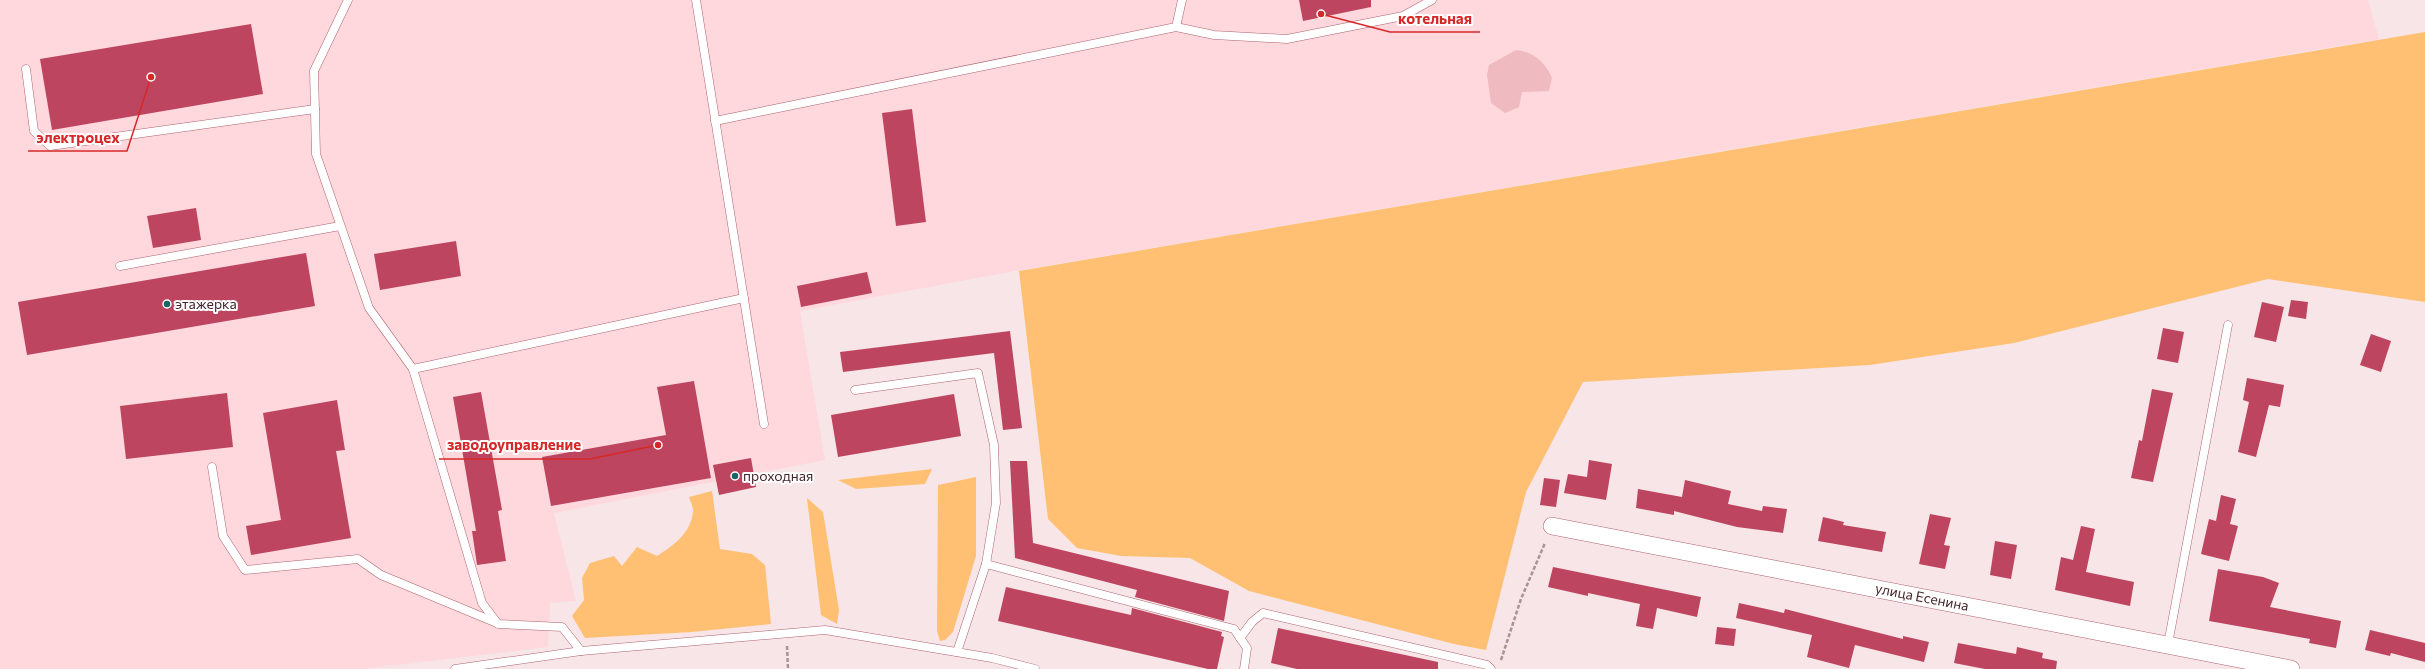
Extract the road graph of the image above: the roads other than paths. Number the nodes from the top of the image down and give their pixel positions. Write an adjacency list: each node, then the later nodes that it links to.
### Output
1 (348, 0): 7 (lane)
2 (696, 0): 8 (lane)
3 (1182, 0): 5 (lane)
4 (1432, 0): 5 (lane)
5 (1176, 27): 8 (lane)
6 (26, 69): 7 (lane)
7 (315, 109): 9 (lane)
8 (715, 121): 11 (lane)
9 (340, 226): 10 (lane); 13 (lane)
10 (120, 266)
11 (744, 298): 13 (lane); 15 (lane)
12 (2228, 325): 21 (lane)
13 (413, 369): 19 (lane)
14 (855, 390): 18 (lane)
15 (764, 424)
16 (212, 467): 19 (lane)
17 (1552, 526): 21 (street, улица Есенина)
18 (986, 564): 20 (lane); 23 (lane)
19 (498, 624): 22 (lane)
20 (1240, 638): 24 (lane); 27 (lane)
21 (2168, 644): 28 (street, улица Есенина)
22 (581, 651): 23 (lane); 25 (lane)
23 (957, 652): 26 (lane)
24 (1495, 668)
25 (455, 669)
26 (1034, 669)
27 (1244, 669)
28 (2291, 669)

